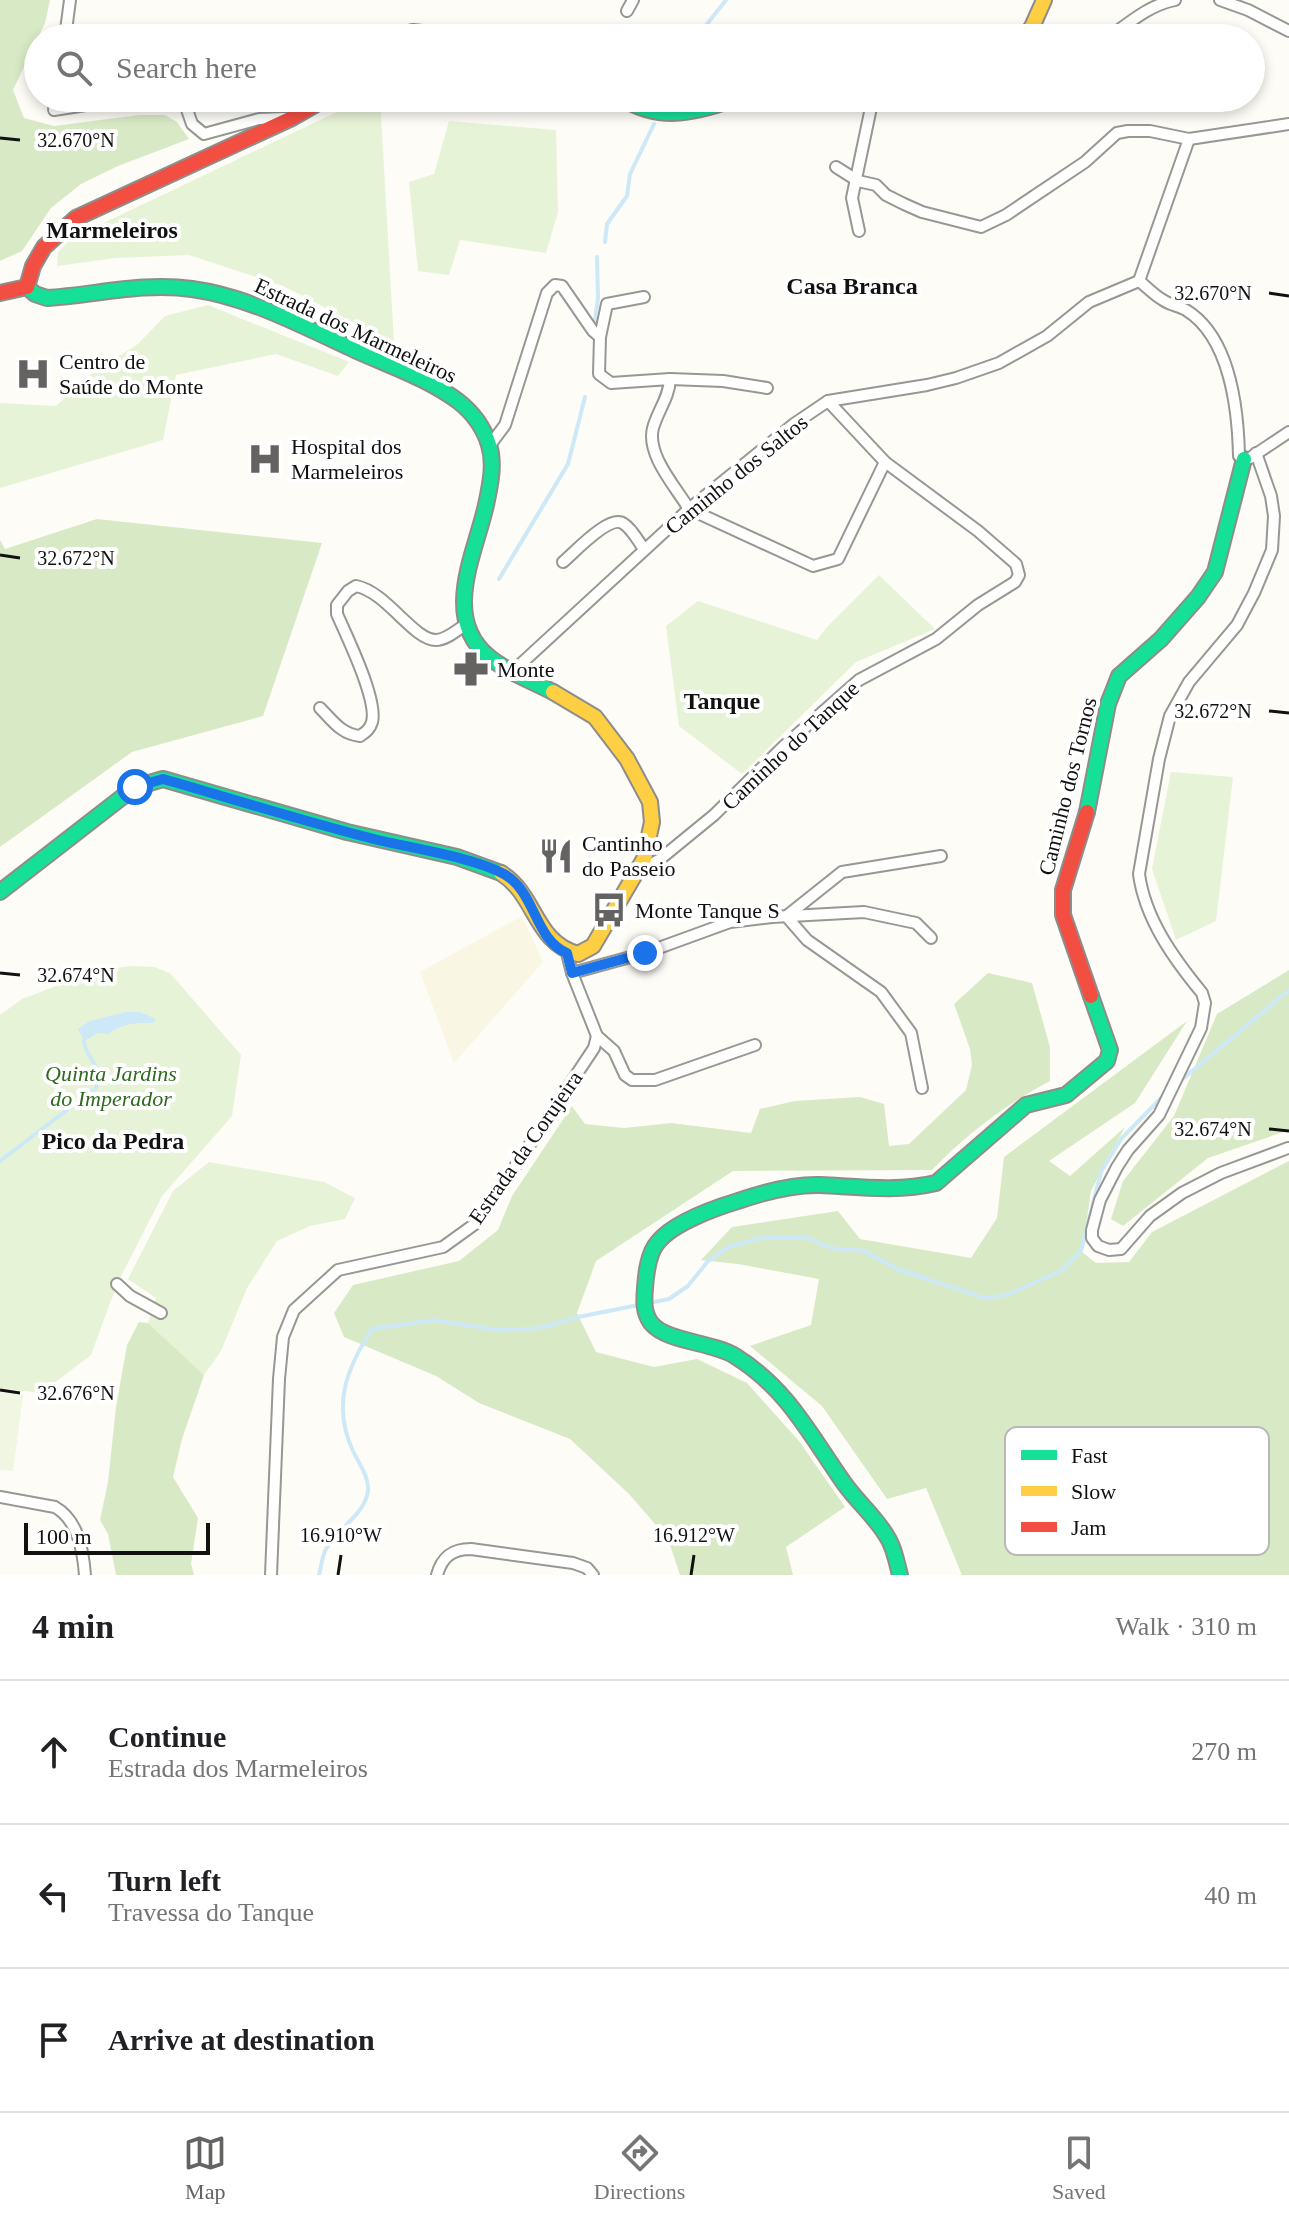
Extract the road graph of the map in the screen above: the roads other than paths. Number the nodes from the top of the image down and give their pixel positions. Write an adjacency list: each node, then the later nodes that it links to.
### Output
1 (70, 0): 7 (street)
2 (633, 0): 6 (street)
3 (1044, 0): 8 (main road)
4 (1175, 0): 9 (street)
5 (1220, 0): 10 (street)
6 (627, 11)
7 (67, 24)
8 (1033, 24)
9 (1128, 24)
10 (1289, 31)
11 (188, 112): 16 (street)
12 (302, 112): 16 (main road)
13 (651, 112): 14 (main road)
14 (681, 112)
15 (870, 112): 20 (street)
16 (292, 118): 23 (main road)
17 (1289, 124): 18 (street)
18 (1189, 139): 20 (street); 22 (street)
19 (836, 167): 20 (street)
20 (858, 181): 21 (street)
21 (859, 231)
22 (1139, 281): 29 (street, Caminho dos Saltos); 32 (street)
23 (27, 287): 24 (main road); 31 (main road, Estrada dos Marmeleiros)
24 (0, 293)
25 (644, 297): 26 (street)
26 (600, 337): 27 (street); 31 (street)
27 (670, 379): 28 (street); 34 (street)
28 (767, 388)
29 (828, 401): 33 (street); 34 (street, Caminho dos Saltos)
30 (1289, 432): 32 (street)
31 (490, 445): 37 (main road)
32 (1250, 456): 50 (street); 58 (main road, Caminho dos Tornos)
33 (885, 462): 34 (street); 41 (street, Caminho do Tanque)
34 (689, 509): 35 (street, Caminho dos Saltos)
35 (644, 549): 36 (street); 38 (street, Caminho dos Saltos)
36 (563, 562)
37 (465, 625): 38 (main road); 39 (street)
38 (512, 672): 41 (main road)
39 (320, 708)
40 (941, 856): 43 (street)
41 (637, 872): 45 (main road)
42 (0, 892): 45 (main road)
43 (787, 917): 44 (street); 46 (street); 49 (street)
44 (931, 938)
45 (567, 953): 46 (street)
46 (572, 973): 47 (street)
47 (597, 1036): 48 (street); 55 (street, Estrada da Corujeira)
48 (755, 1045)
49 (922, 1088)
50 (1288, 1148)
51 (117, 1284): 52 (street)
52 (161, 1313)
53 (0, 1497): 54 (street)
54 (85, 1575)
55 (271, 1575)
56 (437, 1575): 57 (street)
57 (593, 1575)
58 (900, 1575)

